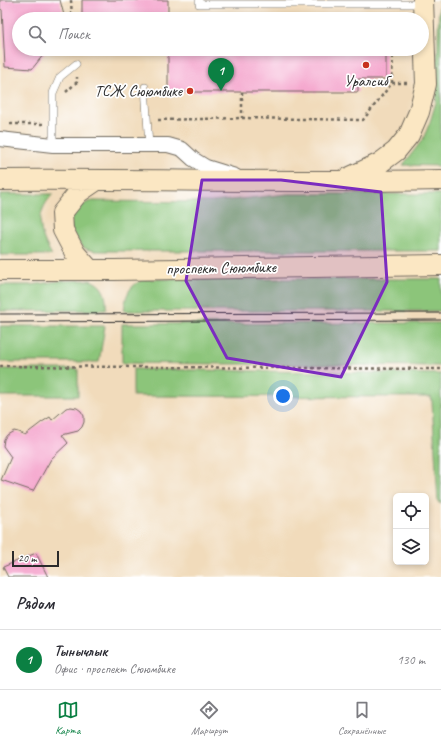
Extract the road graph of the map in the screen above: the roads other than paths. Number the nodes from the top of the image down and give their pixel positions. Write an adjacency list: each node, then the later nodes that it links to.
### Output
1 (199, 0): 2 (lane)
2 (291, 2): 3 (lane)
3 (423, 2): 4 (main road)
4 (423, 12)
5 (425, 56): 15 (main road)
6 (76, 64): 9 (lane)
7 (145, 87): 10 (lane)
8 (0, 139): 9 (street)
9 (53, 145): 10 (street)
10 (149, 146): 14 (street)
11 (0, 180): 12 (main road)
12 (96, 180): 14 (main road); 18 (main road)
13 (441, 180): 15 (main road)
14 (250, 182): 15 (main road)
15 (338, 182)
16 (441, 265): 18 (main road, проспект Сююмбике)
17 (0, 270): 18 (main road, проспект Сююмбике)
18 (90, 270)

